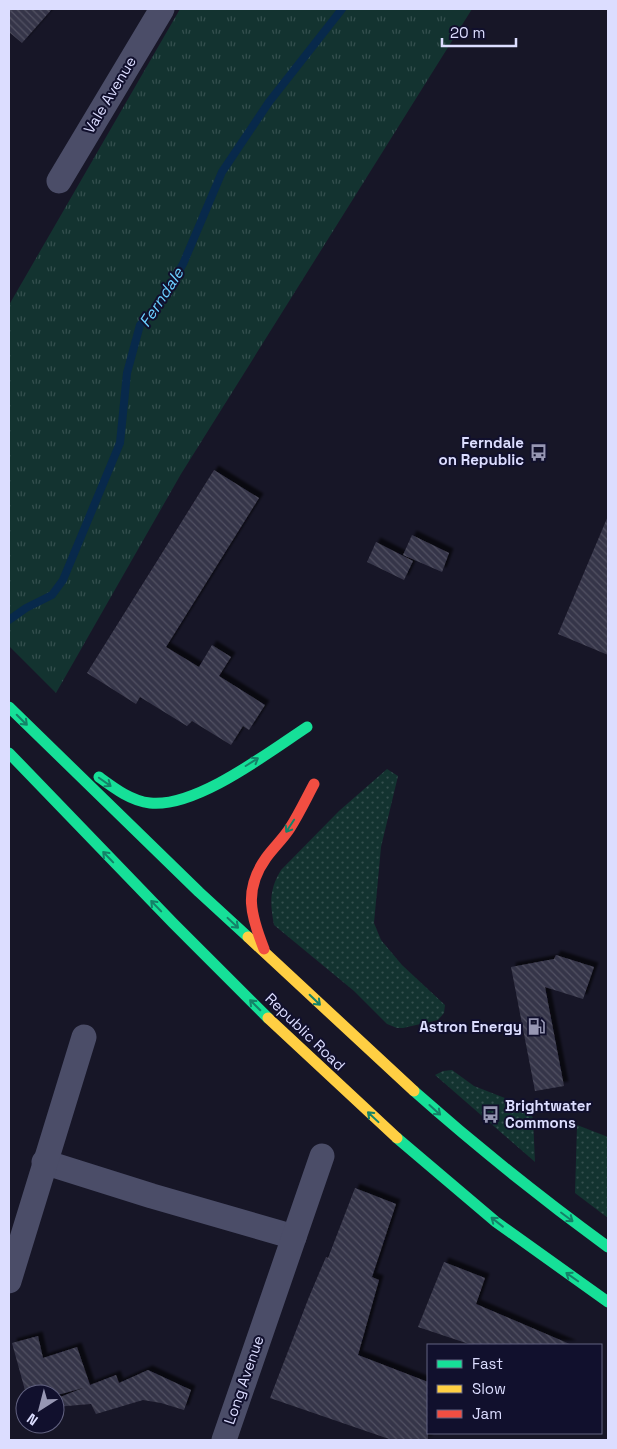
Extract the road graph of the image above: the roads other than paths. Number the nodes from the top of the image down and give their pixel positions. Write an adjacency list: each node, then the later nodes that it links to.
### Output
1 (162, 9): 2 (street, Vale Avenue)
2 (59, 181)
3 (9, 706): 5 (main road, Republic Road, one-way to 5)
4 (307, 727): 5 (main road, one-way to 4)
5 (36, 734): 8 (main road, Republic Road, one-way to 8)
6 (9, 754): 15 (main road, Republic Road, one-way to 6)
7 (314, 784): 8 (main road, one-way to 8)
8 (267, 955): 13 (main road, Republic Road, one-way to 13)
9 (84, 1037): 11 (street)
10 (322, 1156): 12 (street, Long Avenue)
11 (44, 1162): 12 (street); 14 (street)
12 (294, 1236): 16 (street, Long Avenue)
13 (608, 1248)
14 (9, 1281)
15 (608, 1302)
16 (224, 1440)

